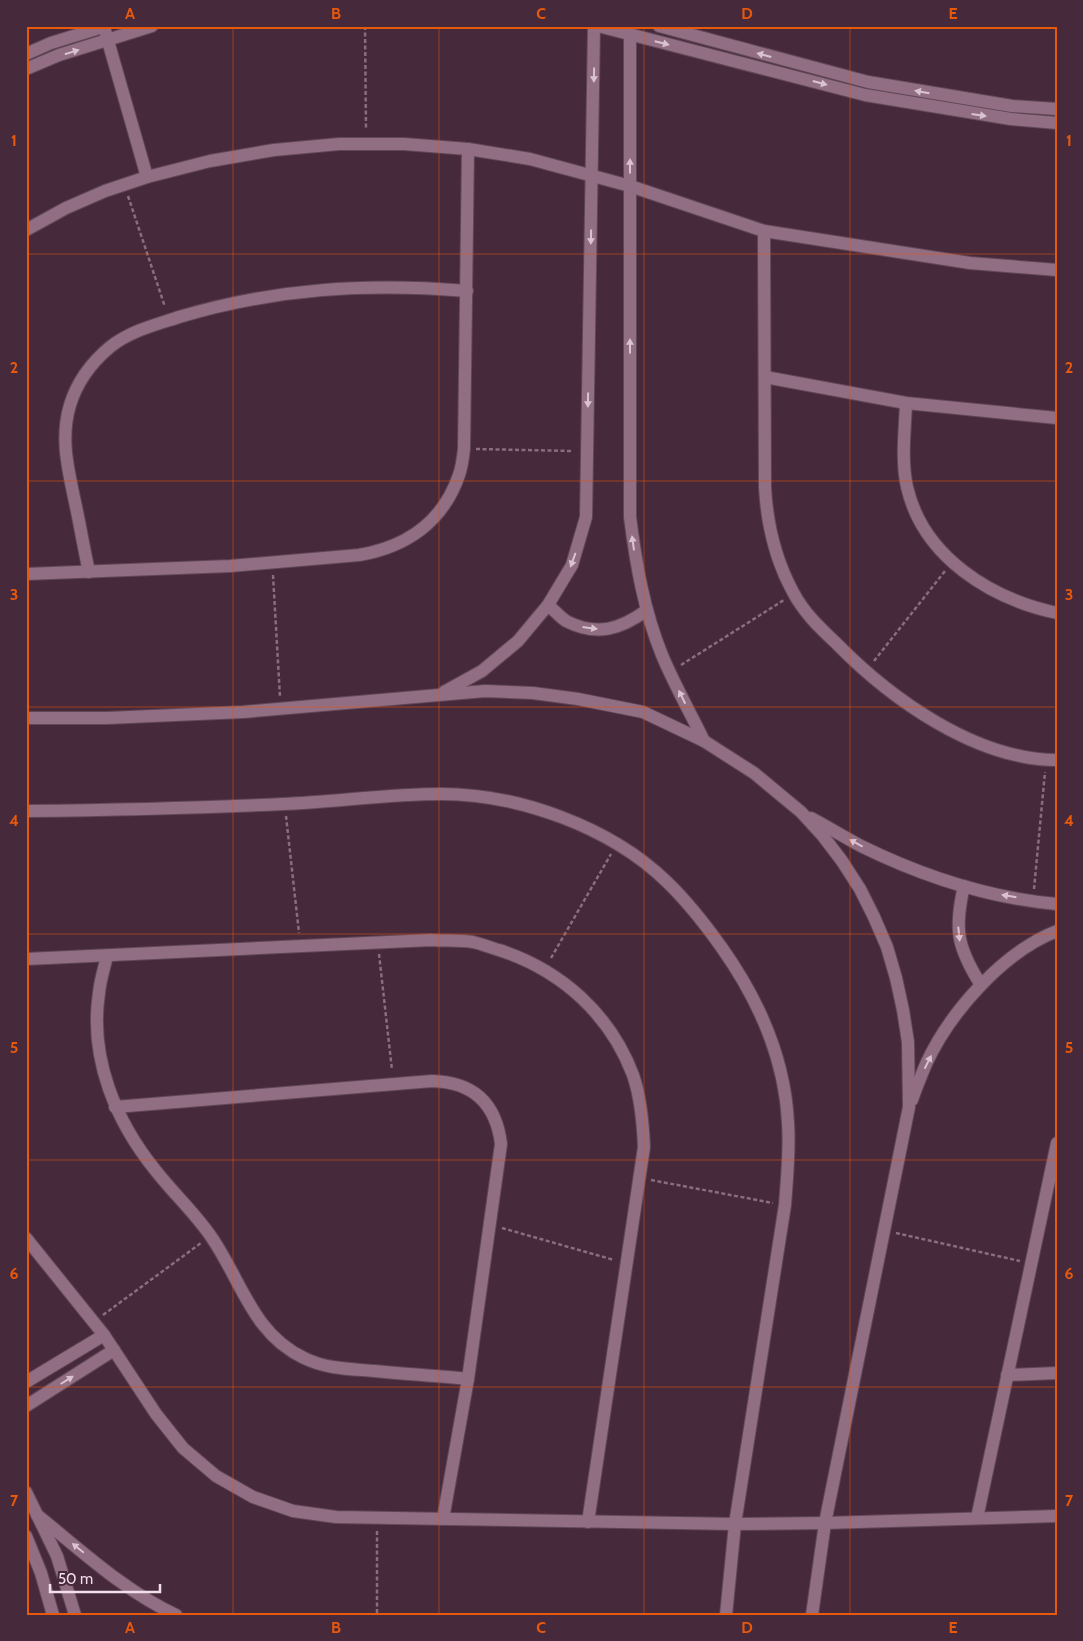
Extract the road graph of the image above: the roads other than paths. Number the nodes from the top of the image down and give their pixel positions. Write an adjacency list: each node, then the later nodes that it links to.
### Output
1 (105, 26): 7 (street); 8 (street)
2 (152, 26): 7 (street)
3 (594, 26): 13 (street, one-way to 13)
4 (598, 26): 6 (street)
5 (659, 26): 10 (street, one-way to 5)
6 (630, 35): 11 (street, one-way to 11); 15 (street, one-way to 6)
7 (108, 40): 9 (street, one-way to 7); 14 (street)
8 (26, 54)
9 (26, 69)
10 (1057, 110)
11 (1057, 123)
12 (468, 148): 13 (street); 14 (street); 19 (street)
13 (592, 175): 15 (street); 25 (street, one-way to 25)
14 (148, 177): 16 (street)
15 (630, 186): 17 (street); 26 (street, one-way to 15)
16 (26, 230)
17 (764, 231): 18 (street); 20 (street)
18 (1057, 270)
19 (467, 291): 23 (street); 23 (street)
20 (764, 377): 21 (street); 31 (street)
21 (906, 403): 22 (street); 27 (street)
22 (1057, 418)
23 (89, 572): 24 (street)
24 (26, 574)
25 (548, 605): 26 (street, one-way to 26); 28 (street)
26 (647, 610): 30 (street, one-way to 26)
27 (1057, 613)
28 (441, 694): 29 (street); 30 (street)
29 (26, 718)
30 (704, 741): 33 (street)
31 (1051, 760)
32 (26, 812): 58 (street)
33 (801, 812): 34 (street, one-way to 33); 41 (street)
34 (964, 886): 35 (street, one-way to 34); 39 (street, one-way to 39)
35 (1057, 904)
36 (1057, 931): 39 (street)
37 (107, 956): 38 (street); 40 (street); 56 (street)
38 (26, 959)
39 (981, 985): 41 (street, one-way to 39)
40 (115, 1107): 48 (street); 48 (street)
41 (909, 1107): 57 (street)
42 (1057, 1143): 47 (street)
43 (26, 1238): 44 (street)
44 (104, 1335): 45 (street); 49 (street)
45 (114, 1350): 50 (street, one-way to 45); 55 (street)
46 (1057, 1373): 47 (street)
47 (1007, 1375): 54 (street)
48 (468, 1379): 55 (street)
49 (26, 1382)
50 (26, 1406)
51 (26, 1492): 52 (street)
52 (38, 1515): 60 (street, one-way to 52); 62 (street)
53 (1057, 1516): 54 (street)
54 (977, 1518): 57 (street)
55 (443, 1519): 56 (street)
56 (588, 1522): 58 (street)
57 (826, 1523): 58 (street); 64 (street)
58 (735, 1524): 63 (street)
59 (26, 1536): 61 (street)
60 (169, 1614)
61 (54, 1615)
62 (75, 1615)
63 (726, 1615)
64 (812, 1615)

